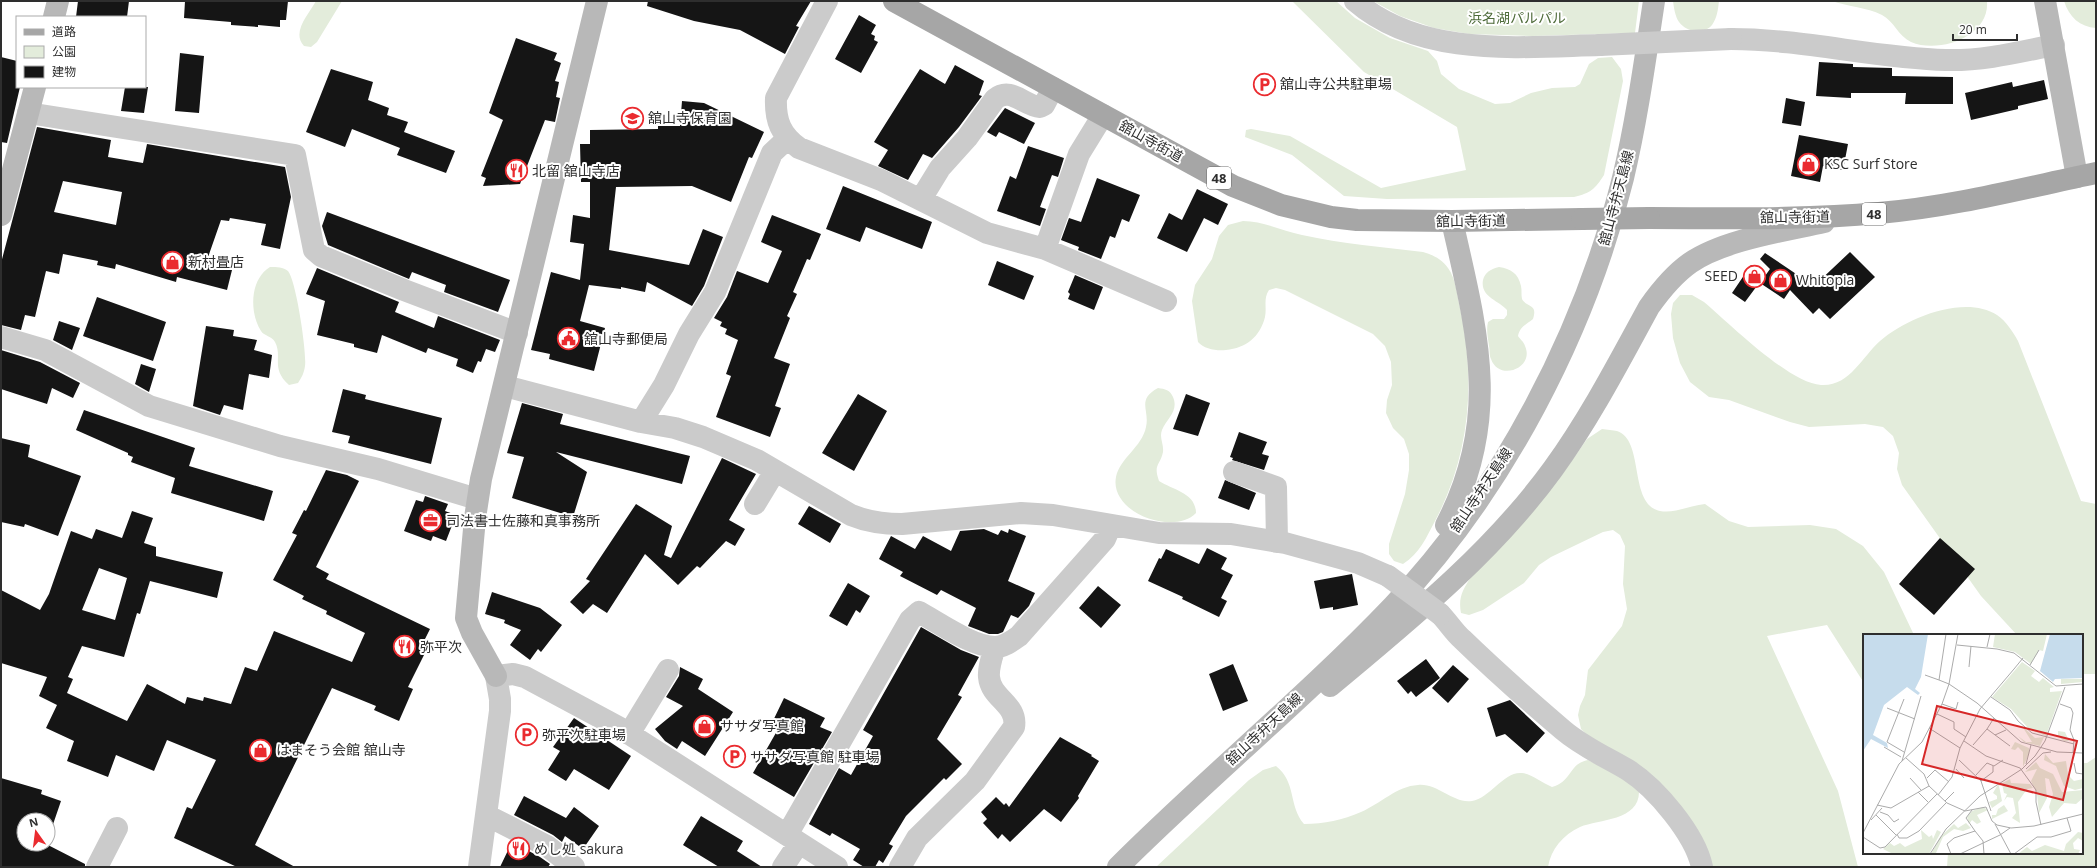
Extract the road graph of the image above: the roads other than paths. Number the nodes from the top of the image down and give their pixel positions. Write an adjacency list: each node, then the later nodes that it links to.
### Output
1 (58, 1): 8 (main road)
2 (597, 1): 22 (main road)
3 (827, 1): 14 (street)
4 (894, 1): 11 (main road, 舘山寺街道 / 48)
5 (1355, 1): 9 (street, bridge)
6 (1654, 1): 32 (main road, 舘山寺弁天島線)
7 (2045, 1): 9 (main road)
8 (54, 16)
9 (2054, 45): 15 (main road)
10 (35, 88): 12 (main road)
11 (1053, 88): 13 (main road, 舘山寺街道 / 48); 16 (street)
12 (28, 113): 17 (main road); 22 (street)
13 (1102, 115): 19 (main road, 舘山寺街道 / 48); 20 (street)
14 (787, 139): 16 (street); 25 (street)
15 (2086, 175): 18 (main road, 舘山寺街道 / 48)
16 (922, 199): 20 (street)
17 (1, 215)
18 (1848, 216): 19 (main road, 舘山寺街道 / 48, bridge); 37 (main road)
19 (1452, 221): 32 (main road)
20 (1045, 249): 21 (street)
21 (1166, 301)
22 (517, 333): 24 (main road)
23 (1, 338): 28 (street)
24 (505, 386): 25 (street); 28 (main road)
25 (641, 422): 26 (street)
26 (775, 471): 29 (street); 30 (street)
27 (1234, 472): 31 (street)
28 (477, 499): 35 (main road)
29 (755, 504)
30 (1111, 525): 31 (street); 33 (street)
31 (1277, 542): 48 (street, bridge)
32 (1418, 577): 37 (main road, 舘山寺弁天島線)
33 (995, 647): 40 (street); 46 (street)
34 (668, 670): 36 (street)
35 (496, 676): 36 (street); 38 (street)
36 (629, 734): 40 (street)
37 (1254, 738): 47 (main road, 舘山寺弁天島線)
38 (486, 815): 42 (street); 43 (street)
39 (117, 828): 41 (street)
40 (793, 839): 44 (street); 45 (street)
41 (97, 867)
42 (479, 867)
43 (574, 867)
44 (783, 867)
45 (837, 867)
46 (900, 867)
47 (1118, 867)
48 (1702, 867)

